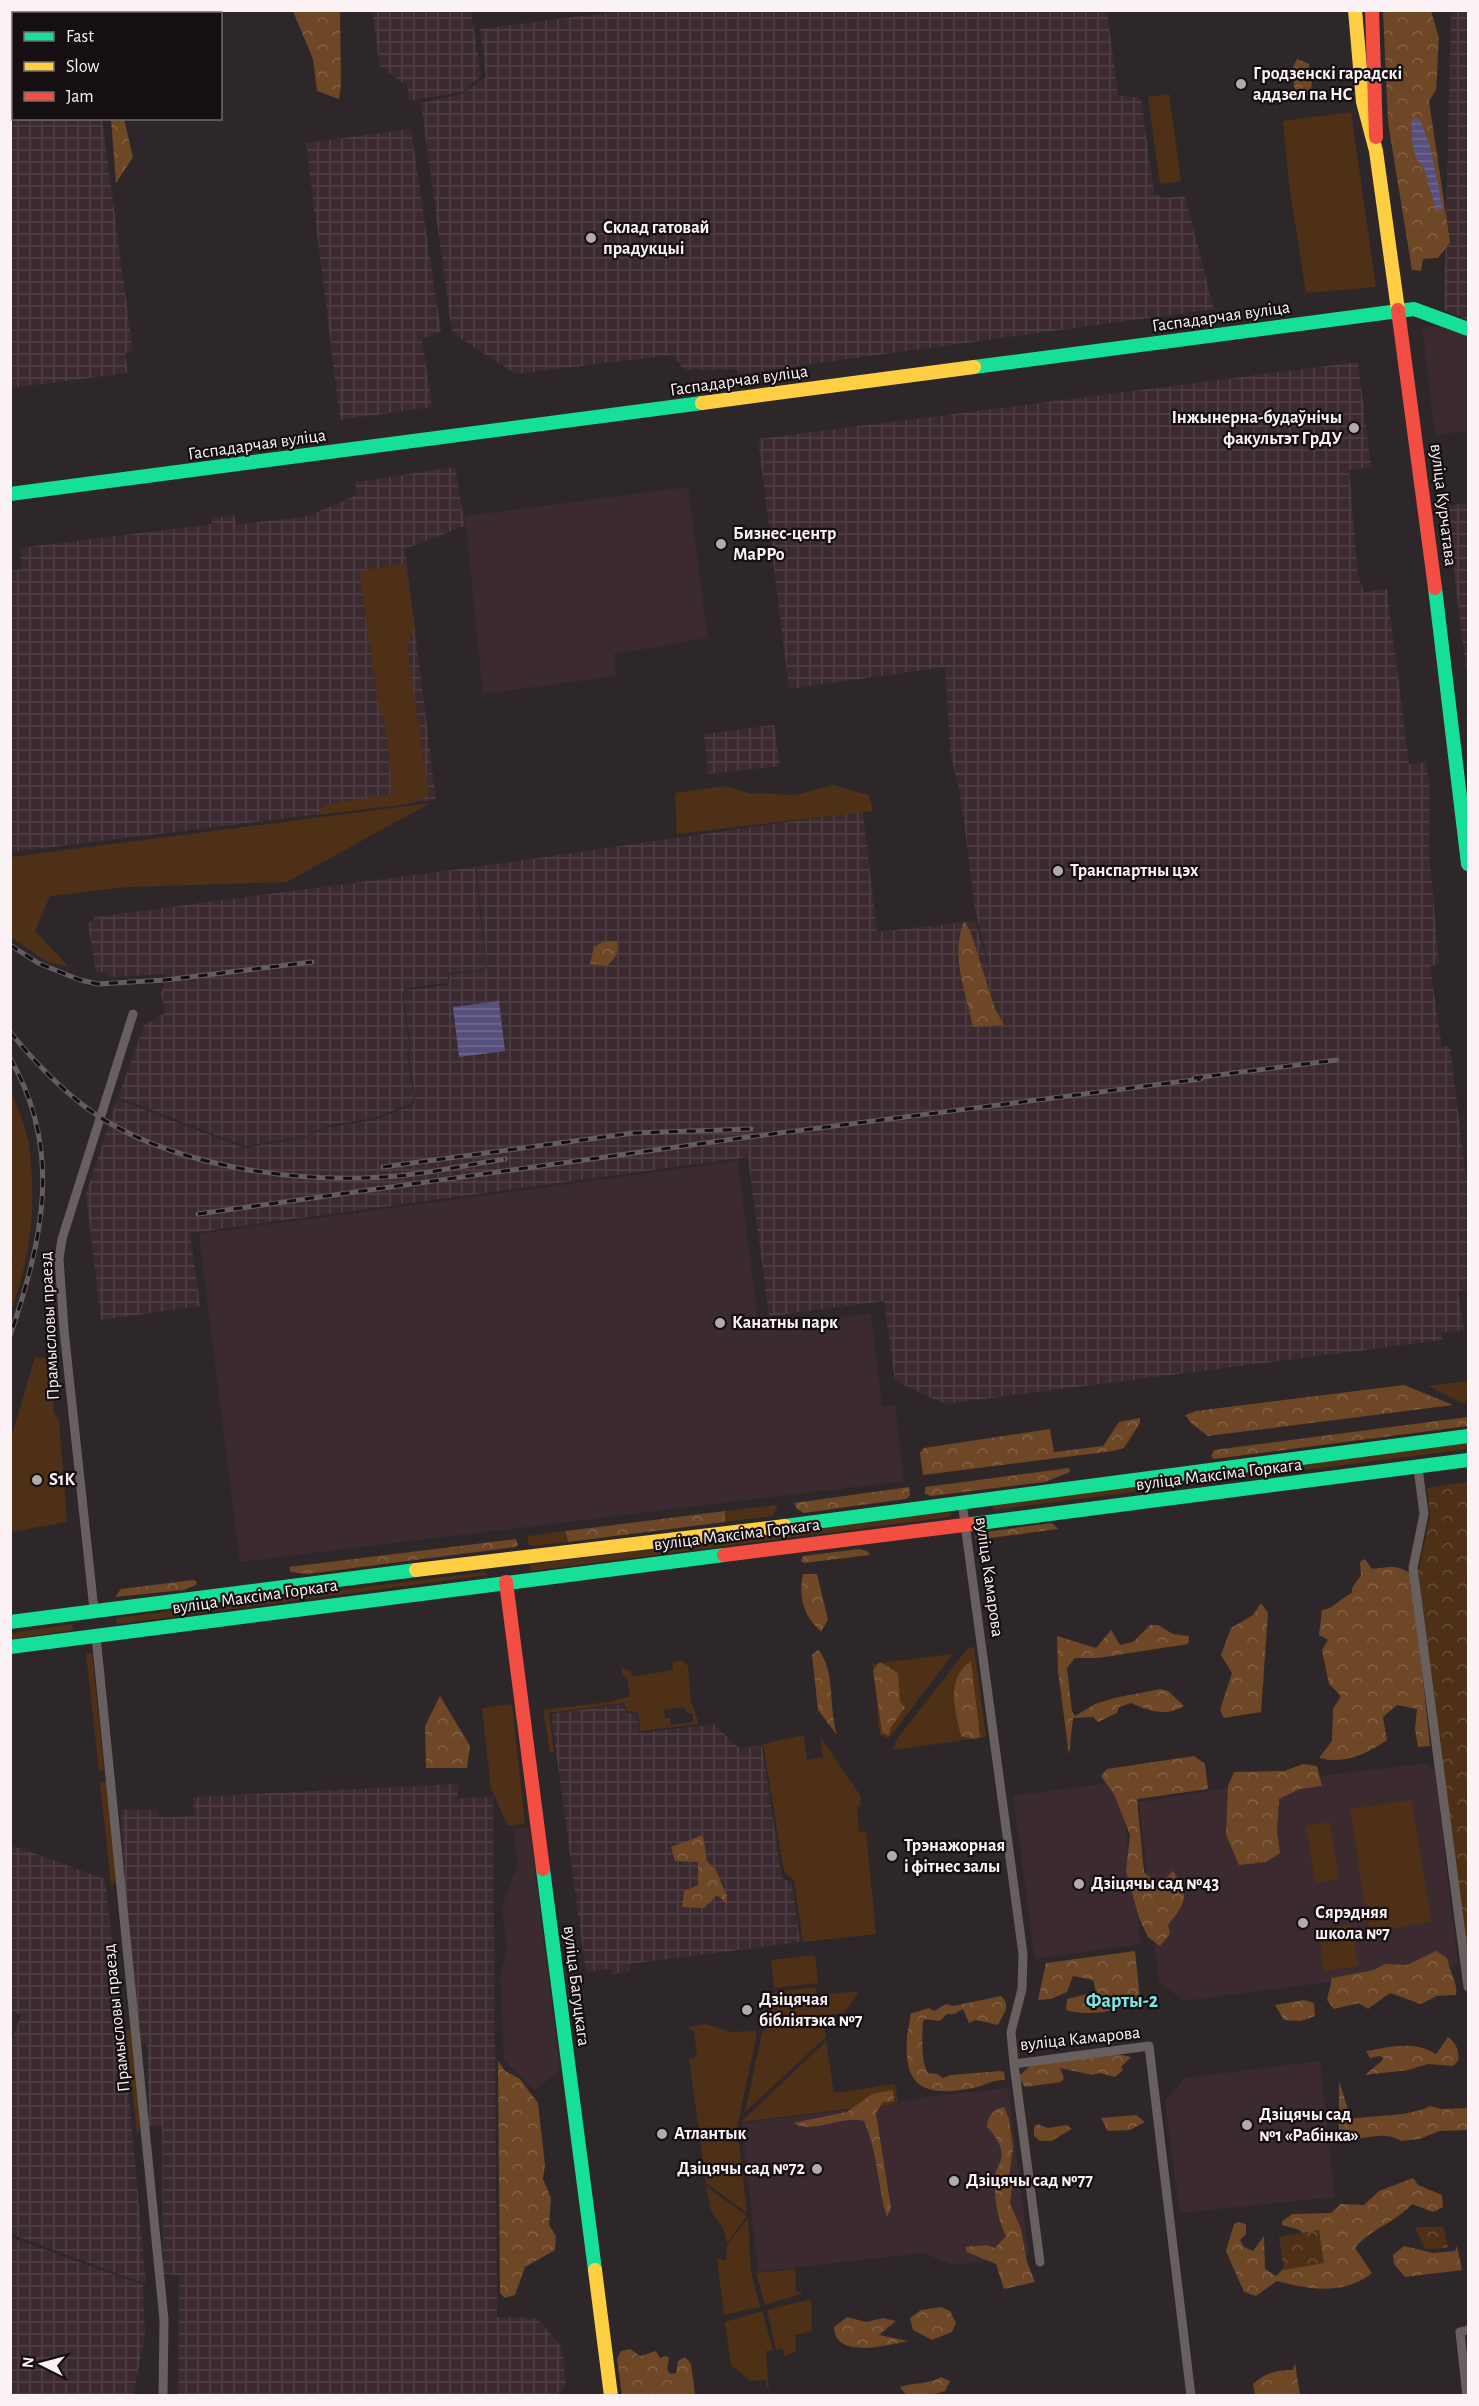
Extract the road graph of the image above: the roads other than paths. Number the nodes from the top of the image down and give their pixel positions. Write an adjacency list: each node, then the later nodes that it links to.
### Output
1 (1355, 10): 3 (main road, вуліца Курчатава)
2 (1372, 10): 4 (main road, вуліца Курчатава)
3 (1356, 38): 4 (main road); 5 (main road, вуліца Курчатава)
4 (1373, 39): 5 (main road, вуліца Курчатава)
5 (1376, 151): 6 (main road, вуліца Курчатава)
6 (1398, 311): 7 (main road, Гаспадарчая вуліца); 8 (main road, Гаспадарчая вуліца); 9 (main road, вуліца Курчатава)
7 (1468, 329)
8 (10, 494)
9 (1468, 864)
10 (133, 1014): 18 (street, Прамысловы праезд)
11 (1468, 1436): 14 (main road, вуліца Максіма Горкага)
12 (1468, 1460): 13 (main road, вуліца Максіма Горкага)
13 (1418, 1468): 15 (main road, вуліца Максіма Горкага); 22 (street)
14 (962, 1502): 15 (street, вуліца Камарова); 16 (main road, вуліца Максіма Горкага)
15 (965, 1524): 17 (main road, вуліца Максіма Горкага); 23 (street, вуліца Камарова)
16 (504, 1561): 17 (main road, вуліца Багуцкага); 18 (main road, вуліца Максіма Горкага)
17 (506, 1582): 20 (main road, вуліца Максіма Горкага); 27 (main road, вуліца Багуцкага)
18 (93, 1610): 19 (main road, вуліца Максіма Горкага)
19 (10, 1622)
20 (96, 1636): 21 (main road, вуліца Максіма Горкага); 26 (street, Прамысловы праезд)
21 (10, 1647)
22 (1468, 1987)
23 (1014, 2064): 24 (street); 28 (street, вуліца Камарова)
24 (1040, 2262)
25 (1468, 2330): 29 (street)
26 (163, 2396)
27 (611, 2396)
28 (1191, 2396)
29 (1467, 2396)

